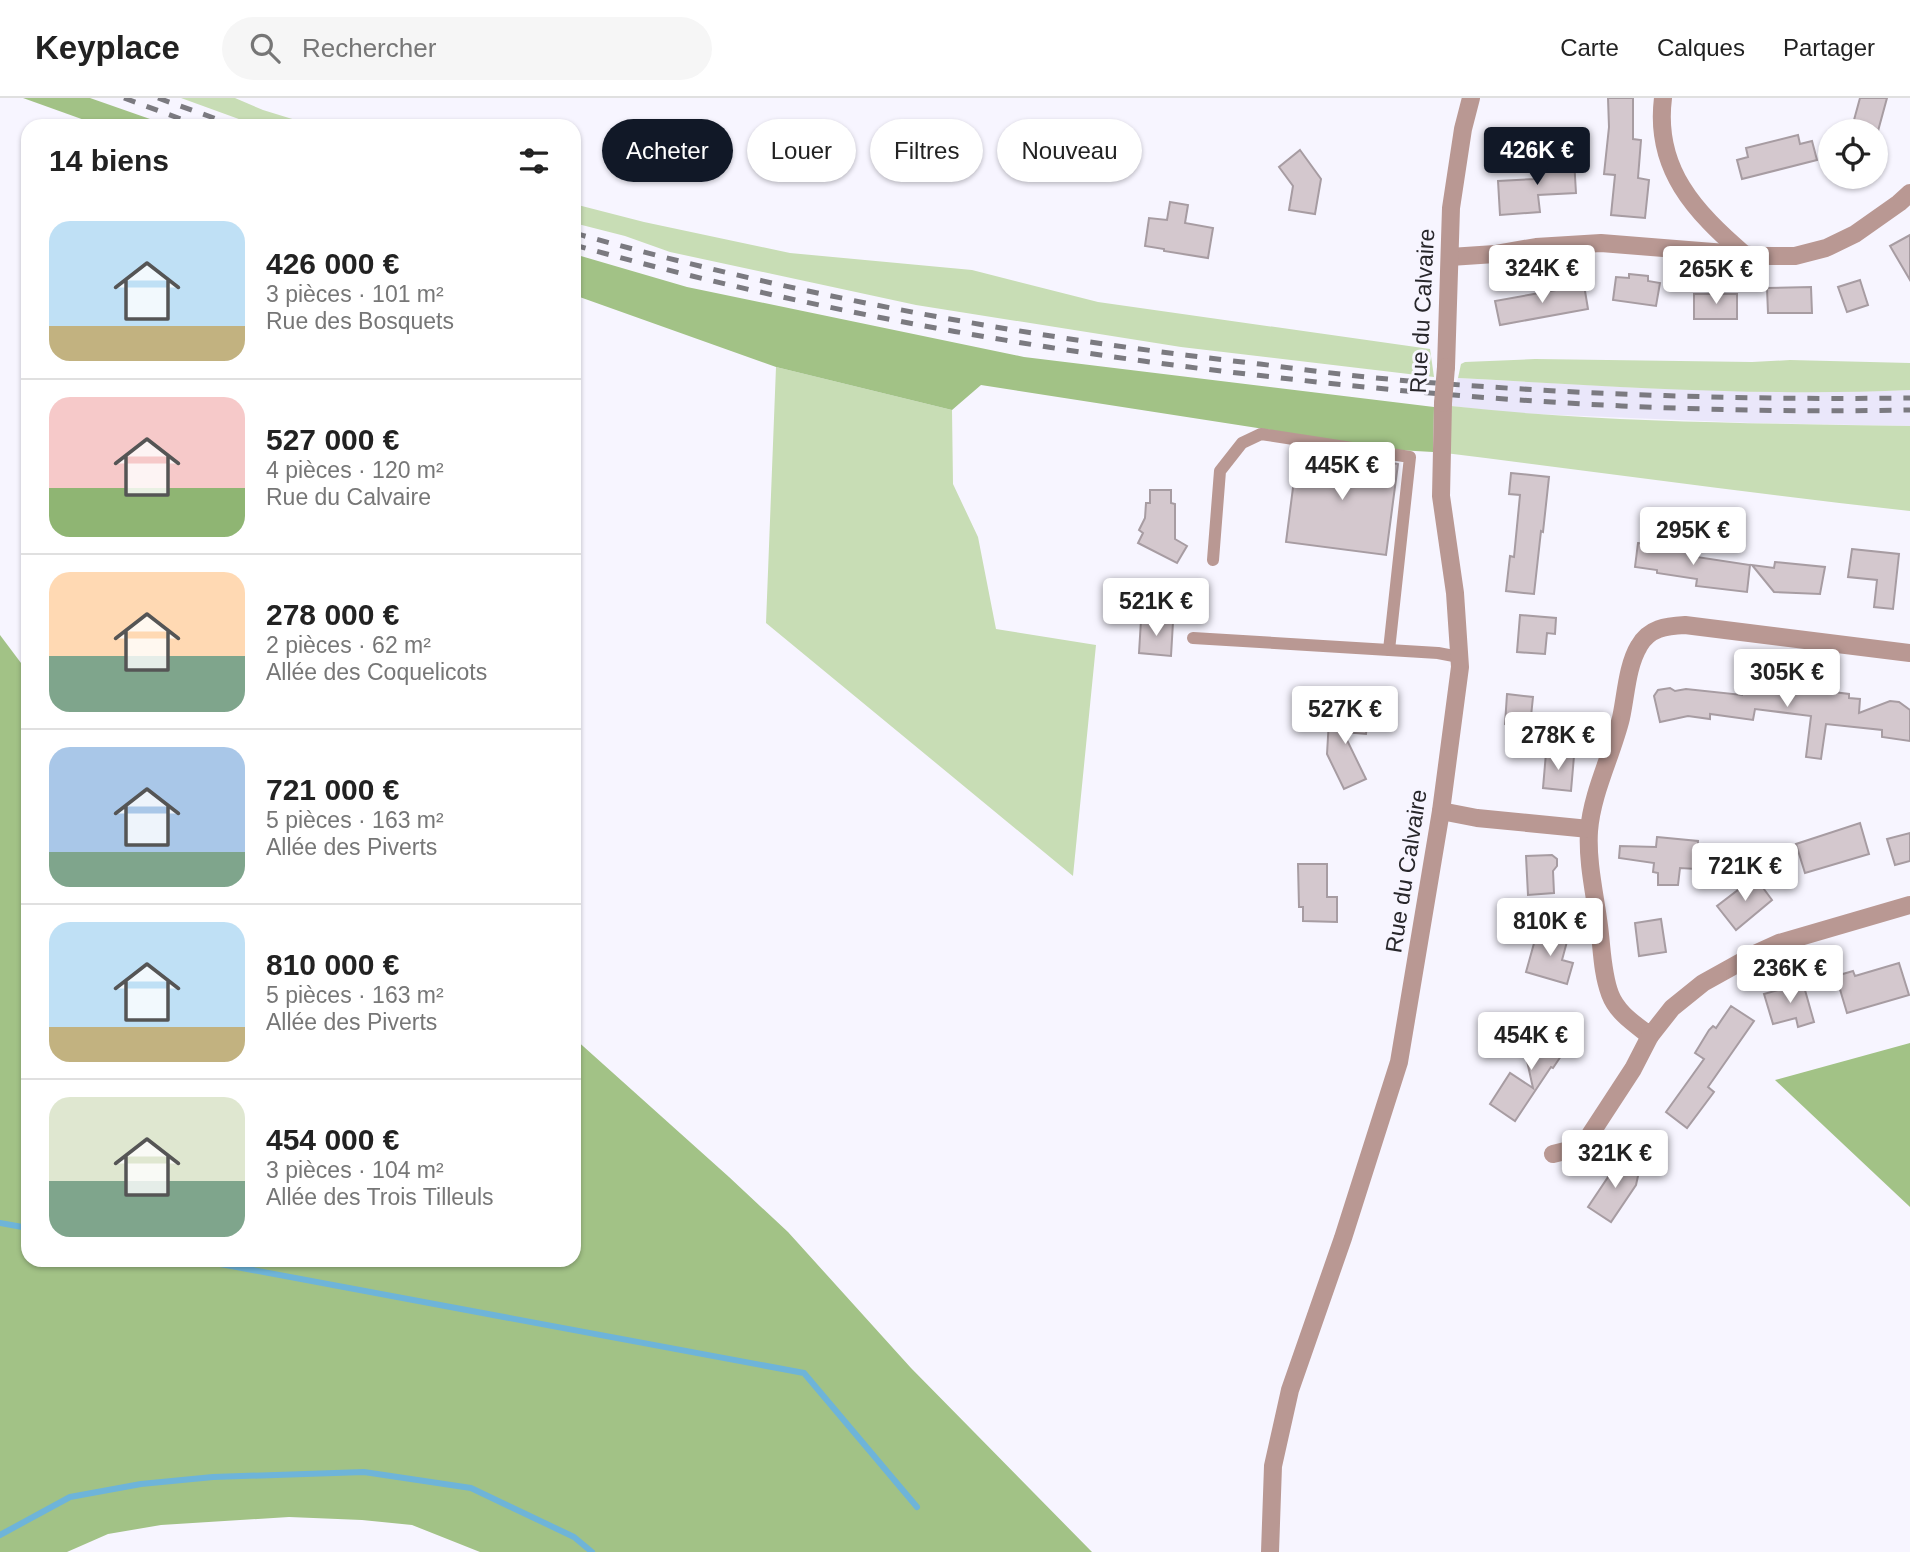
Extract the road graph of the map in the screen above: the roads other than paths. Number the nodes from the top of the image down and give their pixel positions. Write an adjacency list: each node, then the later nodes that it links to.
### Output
1 (1471, 98): 5 (street, Rue du Calvaire)
2 (1662, 98): 4 (street)
3 (1910, 193): 4 (street)
4 (1745, 255): 5 (street)
5 (1450, 257): 10 (street, Rue du Calvaire, bridge)
6 (1213, 561): 8 (lane)
7 (1194, 638): 8 (lane)
8 (1389, 650): 10 (lane)
9 (1910, 653): 12 (street)
10 (1459, 657): 11 (street, Rue du Calvaire)
11 (1441, 811): 12 (street); 16 (street, Rue du Calvaire)
12 (1589, 829): 14 (street)
13 (1910, 905): 14 (street)
14 (1650, 1036): 15 (street)
15 (1553, 1154)
16 (1270, 1552)

